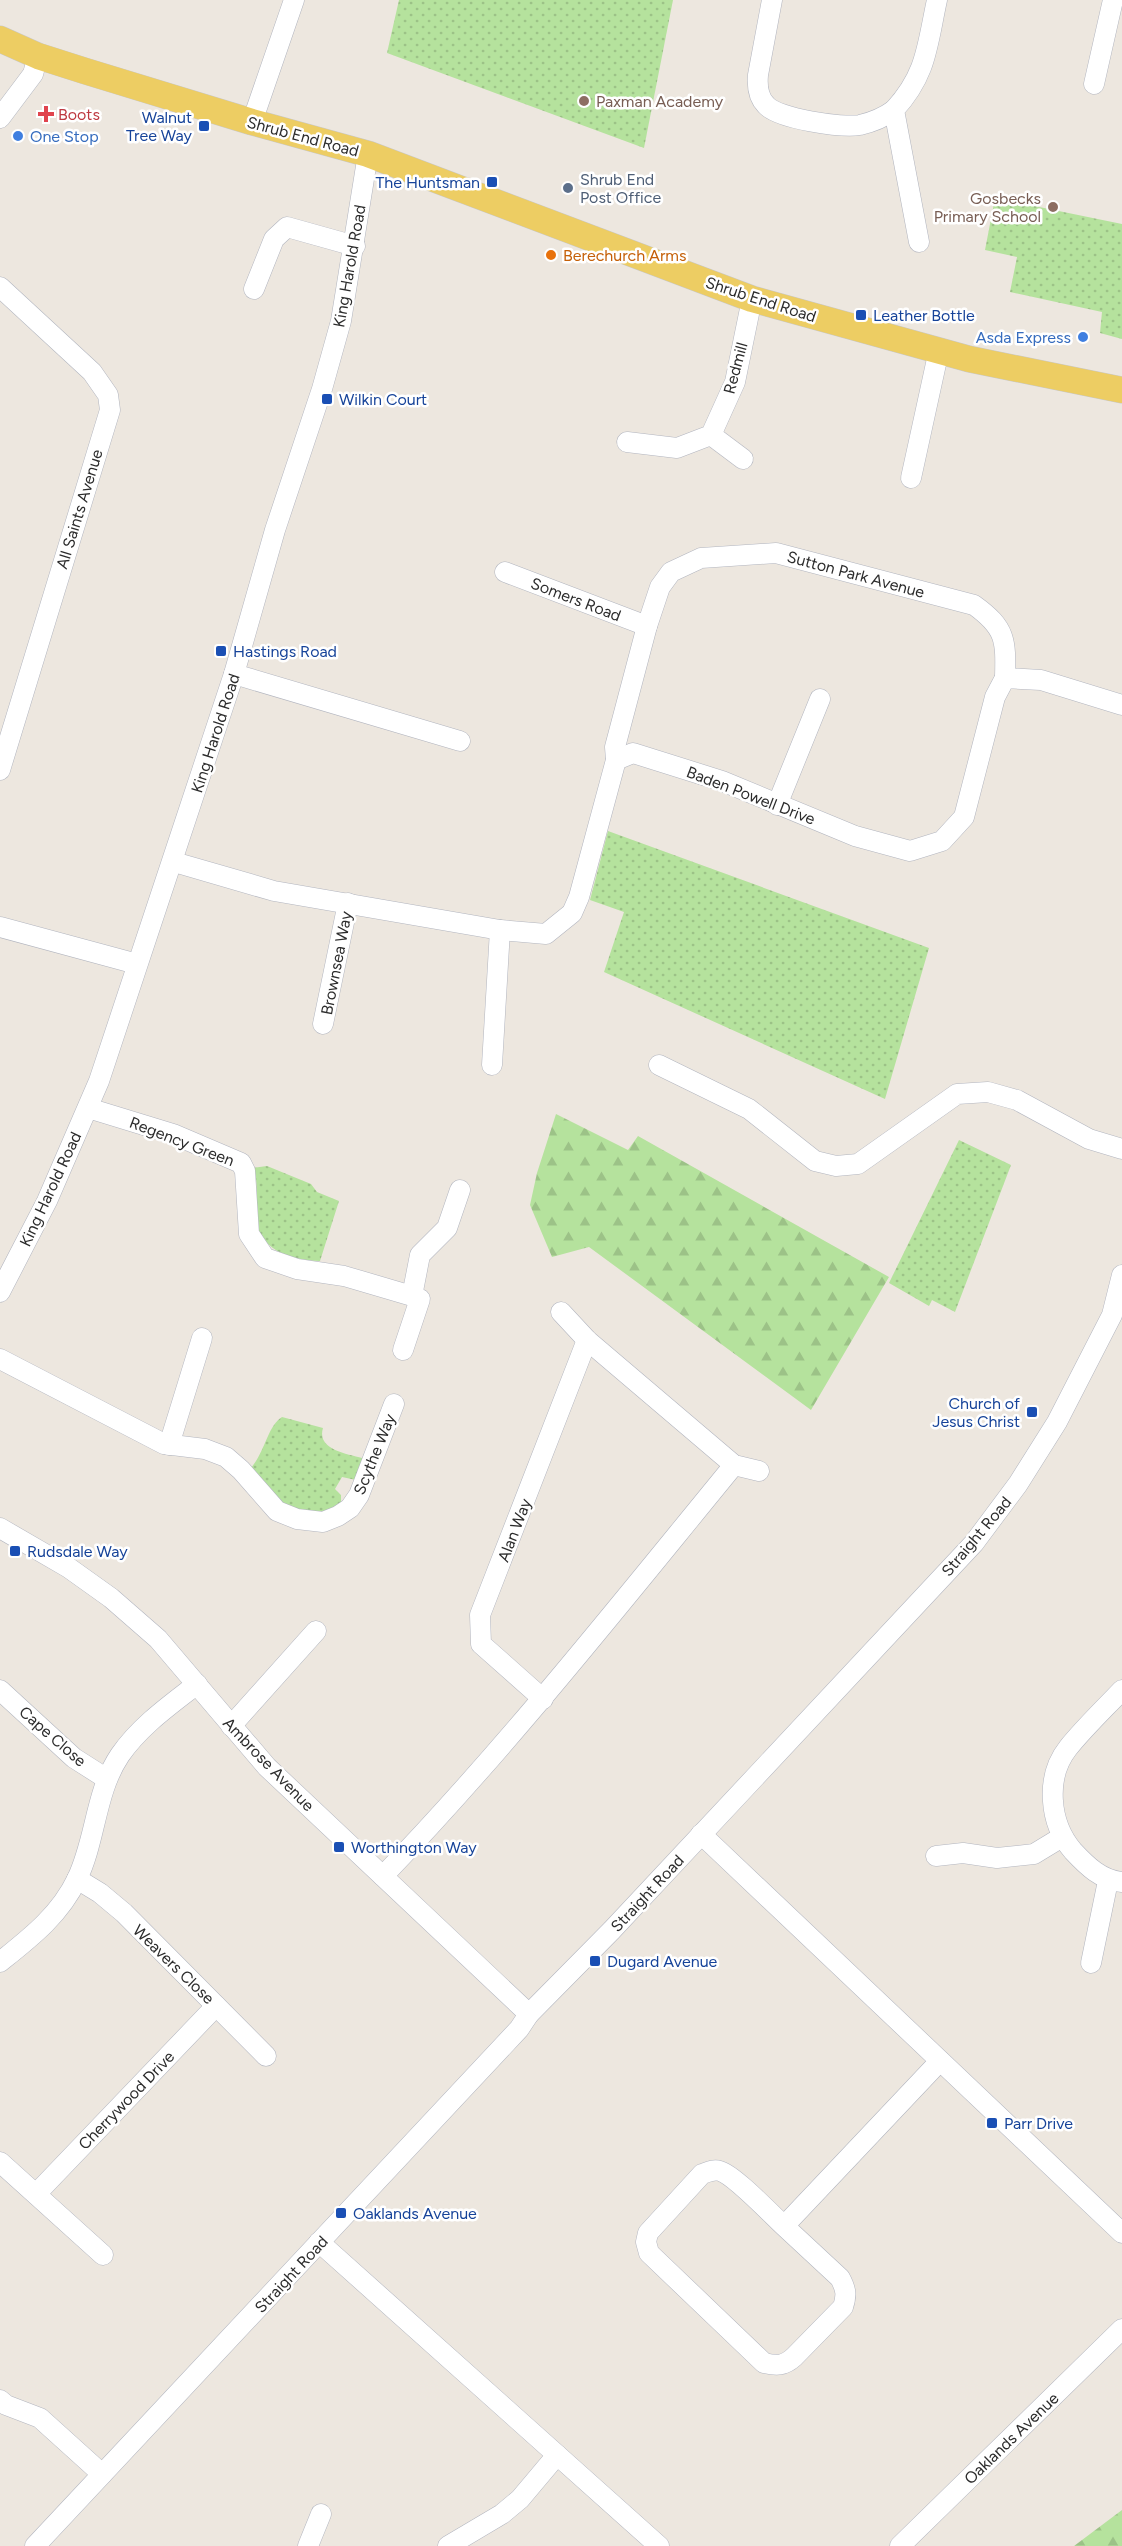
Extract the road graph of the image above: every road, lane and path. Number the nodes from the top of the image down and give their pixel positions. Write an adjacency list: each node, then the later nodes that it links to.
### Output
1 (294, 0): 10 (street)
2 (772, 0): 8 (street)
3 (937, 0): 8 (street)
4 (1113, 0): 7 (street)
5 (0, 39): 6 (main road, Shrub End Road)
6 (38, 56): 9 (street); 10 (main road, Shrub End Road)
7 (1094, 84)
8 (894, 110): 12 (street)
9 (0, 118)
10 (252, 122): 11 (main road, Shrub End Road)
11 (369, 154): 13 (street, King Harold Road); 16 (main road, Shrub End Road)
12 (919, 242)
13 (355, 246): 15 (street); 25 (street, King Harold Road)
14 (0, 287): 31 (street, All Saints Avenue)
15 (254, 289)
16 (752, 299): 17 (main road, Shrub End Road); 19 (street, Redmill)
17 (939, 350): 18 (main road, Shrub End Road); 22 (street)
18 (1122, 390)
19 (711, 435): 20 (street); 21 (street)
20 (627, 442)
21 (743, 459)
22 (911, 478)
23 (505, 572): 24 (street, Somers Road)
24 (647, 626): 26 (street, Sutton Park Avenue); 30 (street, Sutton Park Avenue)
25 (234, 674): 29 (street); 33 (street, King Harold Road)
26 (1005, 678): 28 (street); 32 (street, Baden Powell Drive)
27 (820, 699): 32 (street)
28 (1122, 705)
29 (460, 741)
30 (616, 760): 32 (street, Baden Powell Drive); 36 (street)
31 (0, 770)
32 (777, 805)
33 (174, 862): 34 (street); 37 (street, King Harold Road)
34 (348, 903): 36 (street); 38 (street, Brownsea Way)
35 (0, 927): 37 (street)
36 (500, 930): 39 (street)
37 (137, 964): 41 (street, King Harold Road)
38 (323, 1024)
39 (492, 1065)
40 (659, 1065): 42 (street)
41 (88, 1108): 45 (street, King Harold Road); 46 (street, Regency Green)
42 (1122, 1149)
43 (460, 1190): 46 (street)
44 (1122, 1275): 48 (street, Straight Road)
45 (0, 1292)
46 (421, 1299): 51 (street)
47 (561, 1312): 50 (street)
48 (1117, 1316): 65 (street, Straight Road)
49 (202, 1338): 54 (street)
50 (587, 1340): 55 (street); 62 (street, Alan Way)
51 (404, 1350)
52 (0, 1359): 54 (street, Scythe Way)
53 (394, 1404): 54 (street, Scythe Way)
54 (169, 1445)
55 (734, 1465): 56 (street); 62 (street)
56 (759, 1471)
57 (0, 1528): 59 (street, Ambrose Avenue)
58 (316, 1631): 63 (street)
59 (197, 1684): 63 (street, Ambrose Avenue); 64 (street)
60 (0, 1690): 64 (street, Cape Close)
61 (1122, 1690): 66 (street)
62 (543, 1699): 68 (street)
63 (231, 1726): 68 (street, Ambrose Avenue)
64 (107, 1779): 69 (street)
65 (701, 1834): 74 (street, Straight Road); 76 (street)
66 (1062, 1837): 67 (street); 70 (street)
67 (936, 1856)
68 (383, 1876): 74 (street, Ambrose Avenue)
69 (77, 1879): 71 (street); 73 (street, Weavers Close)
70 (1115, 1881): 72 (street)
71 (0, 1962)
72 (1091, 1964)
73 (216, 2006): 75 (street, Weavers Close); 78 (street, Cherrywood Drive)
74 (529, 2014): 81 (street, Straight Road)
75 (266, 2056)
76 (940, 2061): 79 (street); 80 (street)
77 (0, 2162): 78 (street)
78 (36, 2194): 82 (street)
79 (784, 2226): 79 (street)
80 (1122, 2233)
81 (319, 2242): 85 (street); 86 (street, Straight Road)
82 (103, 2255)
83 (1122, 2329): 92 (street, Oaklands Avenue)
84 (0, 2400): 86 (street)
85 (557, 2454): 90 (street); 91 (street)
86 (102, 2474): 88 (street, Straight Road)
87 (321, 2514): 89 (street)
88 (35, 2546)
89 (308, 2546)
90 (448, 2546)
91 (659, 2546)
92 (900, 2546)

